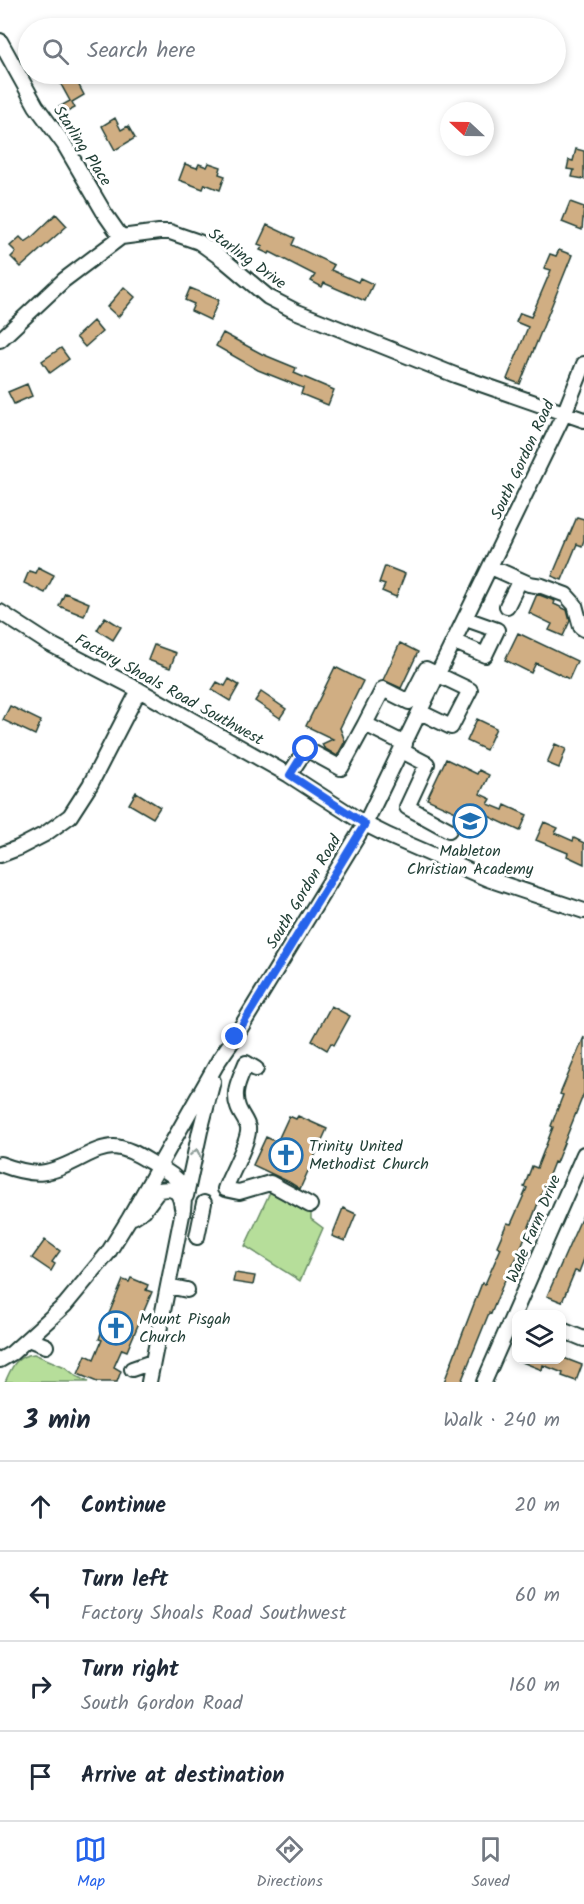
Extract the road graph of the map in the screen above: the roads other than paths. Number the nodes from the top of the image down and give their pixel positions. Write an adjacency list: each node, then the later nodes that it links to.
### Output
1 (0, 41): 2 (street, Starling Place)
2 (18, 74)
3 (24, 84): 4 (street, Starling Place)
4 (121, 237): 5 (street, Starling Drive); 7 (street, Starling Drive)
5 (0, 340)
6 (584, 364): 7 (street, South Gordon Road)
7 (564, 414): 8 (street, Starling Drive); 9 (street, South Gordon Road)
8 (584, 420)
9 (491, 567): 10 (street); 13 (street, South Gordon Road)
10 (520, 580): 11 (street); 14 (street)
11 (507, 606)
12 (0, 612): 17 (street, Factory Shoals Road Southwest)
13 (466, 619): 15 (street, South Gordon Road); 15 (street)
14 (584, 629)
15 (455, 642): 16 (street, South Gordon Road)
16 (439, 675): 18 (street, South Gordon Road); 18 (street); 19 (street)
17 (139, 690): 21 (street, Factory Shoals Road Southwest); 24 (street)
18 (420, 712): 20 (street, South Gordon Road)
19 (365, 724): 20 (street); 21 (street)
20 (403, 747): 22 (street, South Gordon Road); 23 (street)
21 (290, 775): 22 (street, Factory Shoals Road Southwest)
22 (365, 824): 25 (street, Factory Shoals Road Southwest); 26 (street, South Gordon Road)
23 (449, 830)
24 (0, 855)
25 (584, 911)
26 (221, 1056): 29 (street, South Gordon Road); 31 (street); 32 (street, one-way to 26)
27 (584, 1154): 39 (street, Wade Farm Drive)
28 (0, 1164): 29 (street)
29 (158, 1166): 32 (street); 33 (street, South Gordon Road)
30 (204, 1203): 34 (street)
31 (310, 1205)
32 (183, 1210): 33 (street); 34 (street)
33 (129, 1219): 35 (street, South Gordon Road)
34 (179, 1227): 37 (street)
35 (108, 1253): 36 (street); 43 (street, South Gordon Road)
36 (109, 1269)
37 (168, 1286): 38 (street); 46 (street)
38 (187, 1290)
39 (520, 1310)
40 (512, 1327): 49 (street, Wade Farm Drive)
41 (566, 1332): 42 (street)
42 (584, 1339)
43 (28, 1340): 44 (street); 45 (street, South Gordon Road)
44 (46, 1346)
45 (0, 1360)
46 (152, 1362): 47 (street); 48 (street)
47 (132, 1369)
48 (149, 1382)
49 (484, 1382)

